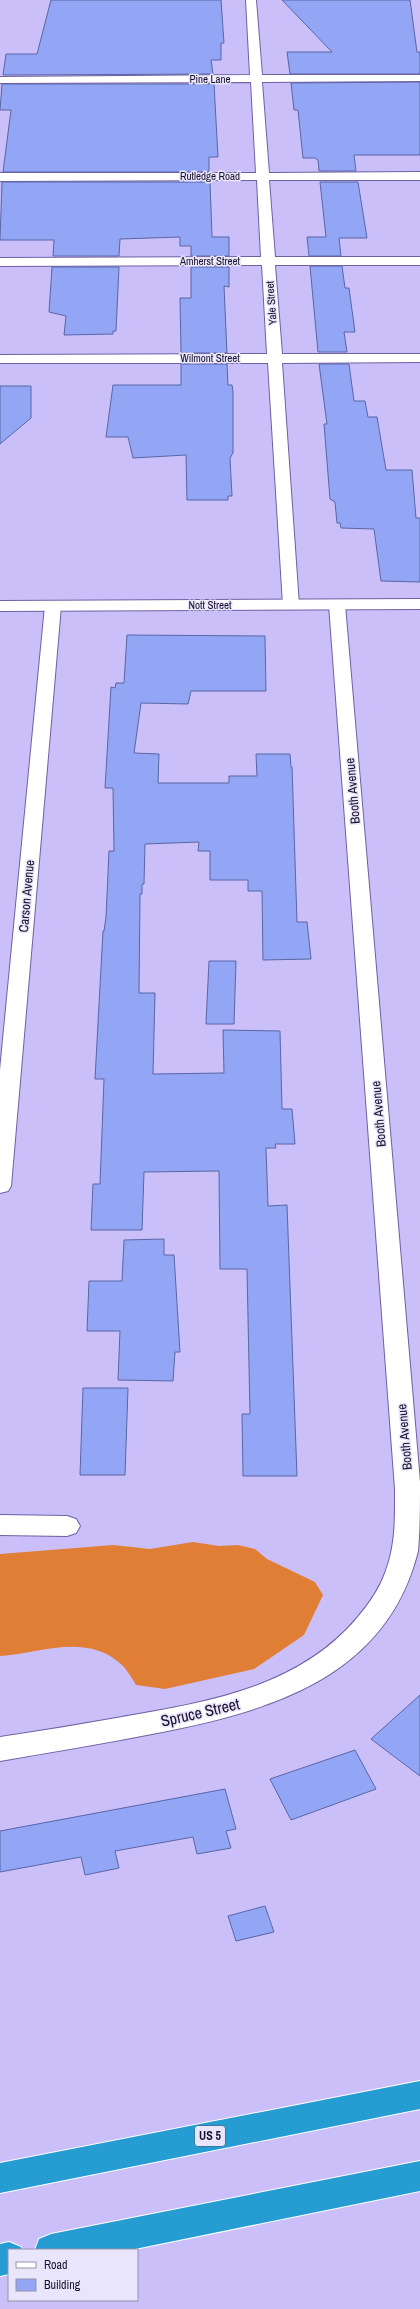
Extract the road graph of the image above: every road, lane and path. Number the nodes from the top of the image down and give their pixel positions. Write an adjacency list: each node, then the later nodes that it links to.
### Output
1 (252, 0): 3 (street, Yale Street)
2 (420, 78): 3 (street, Pine Lane)
3 (257, 79): 4 (street, Pine Lane); 5 (street, Yale Street)
4 (0, 80)
5 (263, 176): 6 (street, Rutledge Road); 7 (street, Rutledge Road); 8 (street, Yale Street)
6 (420, 176)
7 (0, 177)
8 (269, 261): 9 (street, Amherst Street); 10 (street, Amherst Street); 11 (street, Yale Street)
9 (420, 261)
10 (0, 262)
11 (275, 358): 12 (street, Wilmont Street); 13 (street, Wilmont Street); 15 (street, Yale Street)
12 (420, 358)
13 (0, 359)
14 (420, 604): 16 (street, Nott Street)
15 (291, 605): 16 (street, Nott Street); 18 (street, Nott Street)
16 (337, 605): 22 (street, Booth Avenue)
17 (0, 606): 18 (street, Nott Street)
18 (53, 606): 19 (street, Carson Avenue)
19 (0, 1186)
20 (0, 1525): 21 (street)
21 (67, 1526)
22 (373, 1616): 23 (street, Spruce Street)
23 (0, 1749)
24 (420, 2095): 26 (highway, US 5)
25 (420, 2176): 27 (highway)
26 (0, 2178)
27 (56, 2249)

